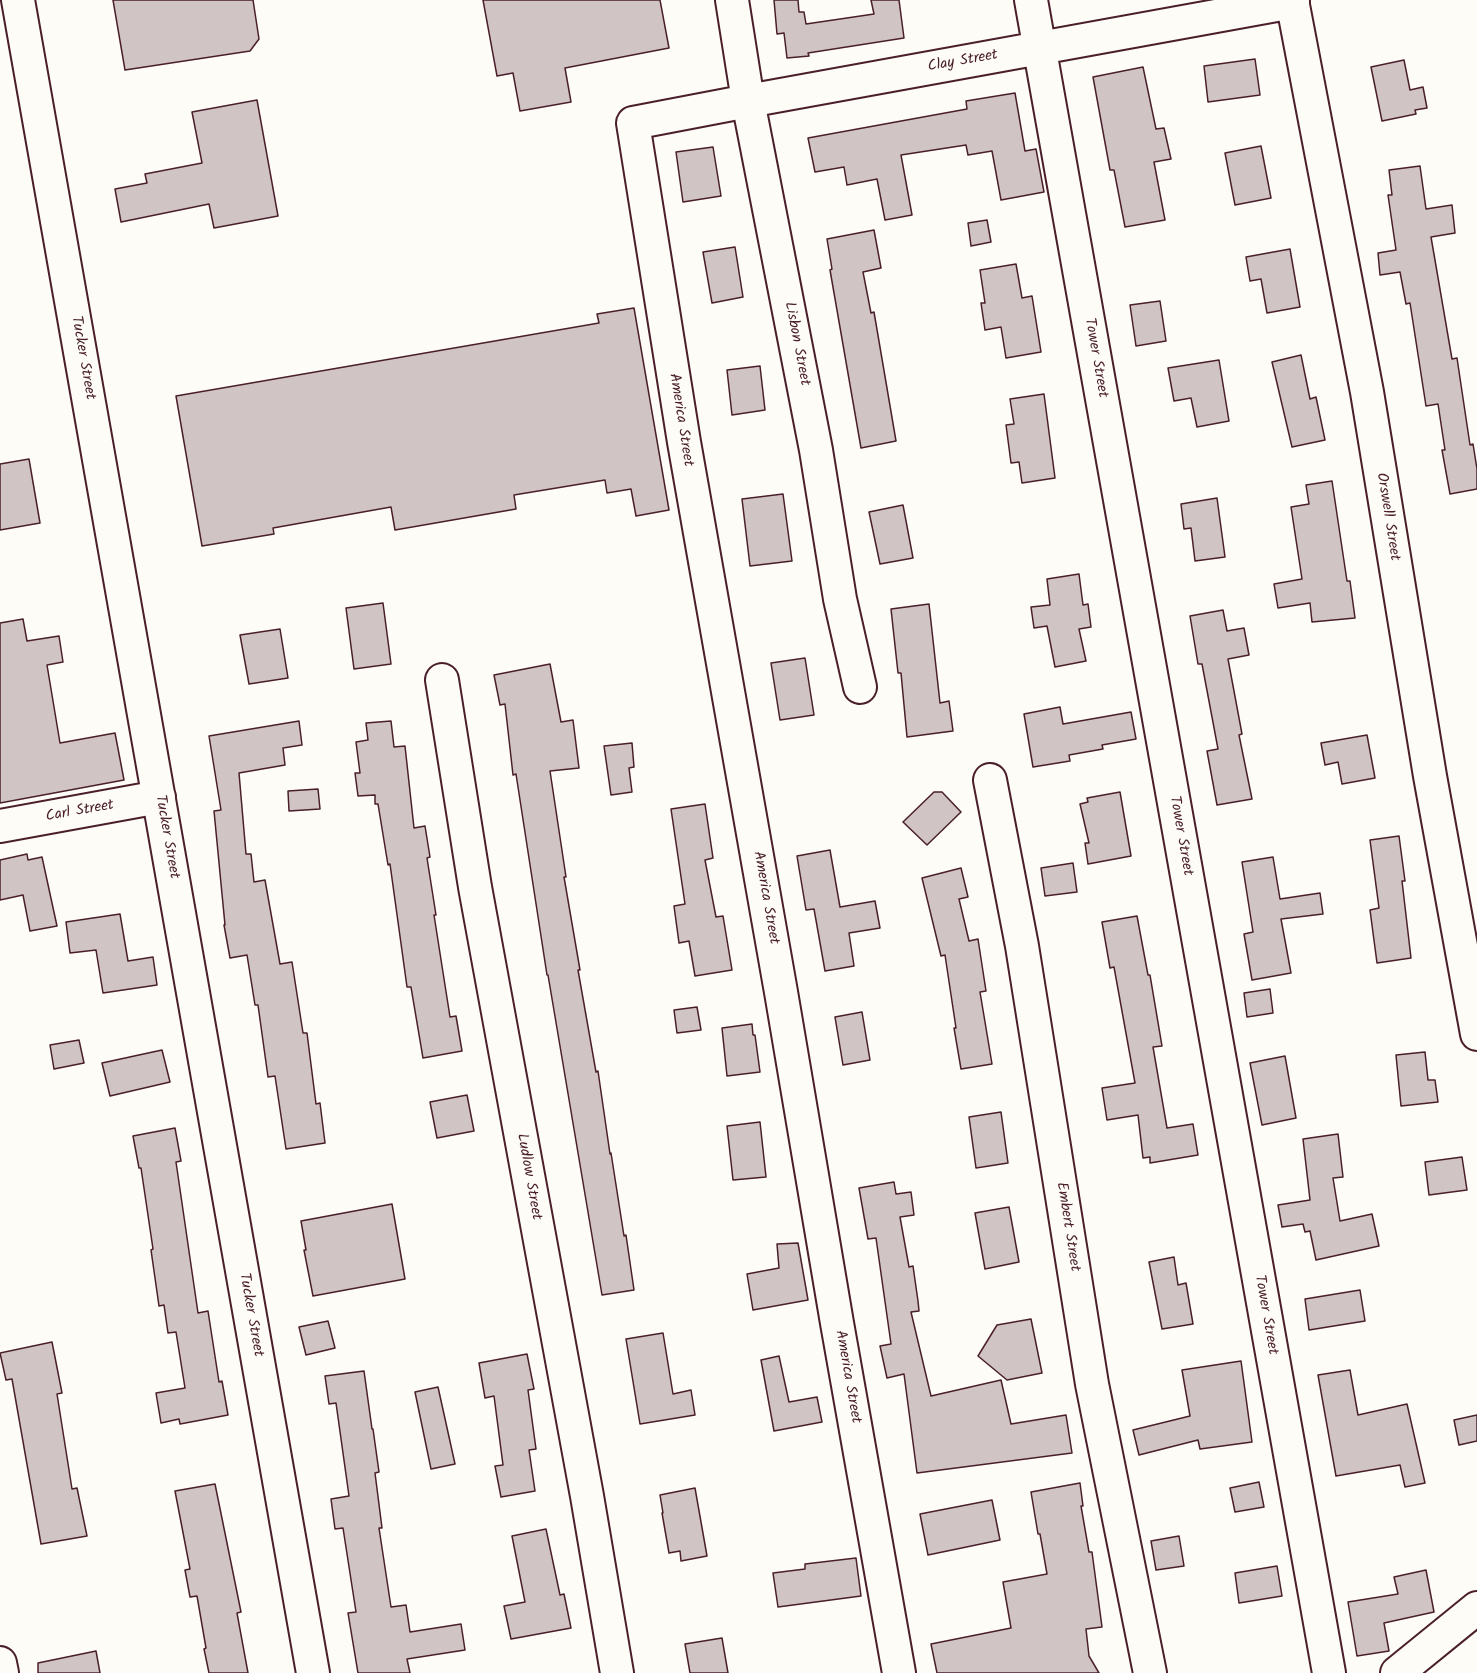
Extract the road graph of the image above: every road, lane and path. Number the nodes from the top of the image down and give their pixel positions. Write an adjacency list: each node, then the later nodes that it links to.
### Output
1 (18, 0): 11 (street, Tucker Street)
2 (732, 0): 6 (street, Lisbon Street)
3 (1031, 0): 5 (street, Tower Street)
4 (1293, 1): 5 (street, Clay Street); 13 (street, Orswell Street)
5 (1039, 47): 6 (street, Clay Street); 21 (street, Tower Street)
6 (748, 101): 7 (street, Clay Street); 9 (street, Lisbon Street)
7 (633, 123): 19 (street, America Street)
8 (442, 680): 18 (street, Ludlow Street)
9 (860, 687)
10 (990, 780): 20 (street, Embert Street)
11 (159, 797): 12 (street, Carl Street); 17 (street, Tucker Street)
12 (0, 826)
13 (1477, 1034)
14 (1477, 1608): 22 (street)
15 (0, 1663): 16 (street)
16 (2, 1673)
17 (314, 1673)
18 (617, 1673)
19 (899, 1673)
20 (1150, 1673)
21 (1329, 1673)
22 (1397, 1673)

